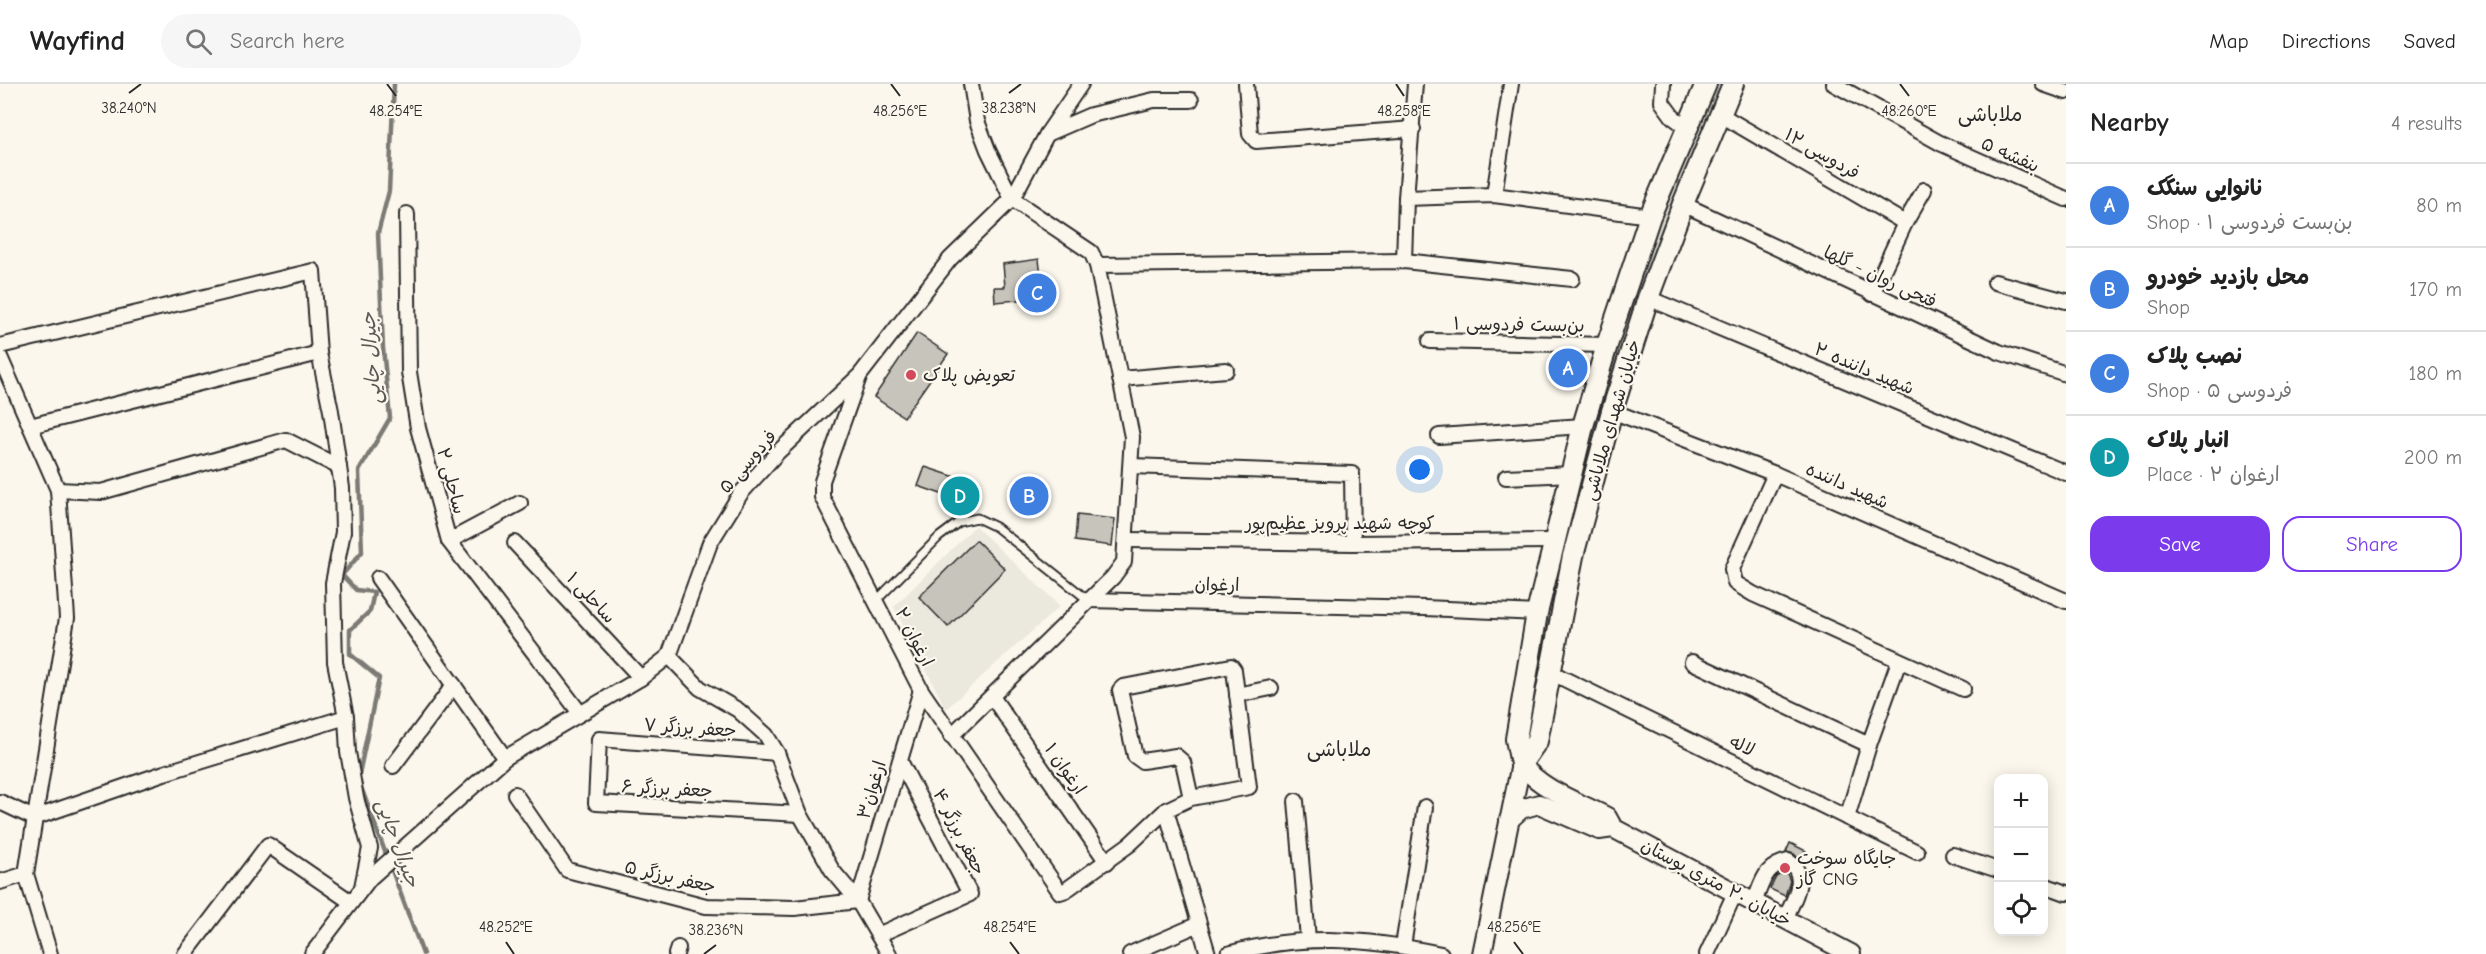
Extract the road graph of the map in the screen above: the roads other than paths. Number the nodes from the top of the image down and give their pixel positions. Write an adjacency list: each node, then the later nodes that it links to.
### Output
1 (971, 84): 20 (street)
2 (1081, 84): 16 (street, فردوسی ۵)
3 (1246, 84): 15 (street)
4 (1415, 84): 15 (street)
5 (1511, 84): 18 (street)
6 (1663, 84): 14 (street)
7 (1706, 84): 14 (main road, خیابان شهدای ملاباشی)
8 (1733, 84): 13 (main road, خیابان شهدای ملاباشی)
9 (1834, 84): 21 (street, بنفشه ۵)
10 (2043, 84): 11 (street)
11 (2066, 92)
12 (1191, 100): 16 (street)
13 (1721, 115): 22 (main road, خیابان شهدای ملاباشی); 25 (street, فردوسی ۱۲)
14 (1688, 128): 24 (main road, خیابان شهدای ملاباشی)
15 (1413, 129): 19 (street)
16 (1047, 134): 20 (street, فردوسی ۵)
17 (1924, 190): 25 (street)
18 (1494, 195): 19 (street); 24 (street)
19 (1406, 198): 26 (street)
20 (1012, 199): 27 (street); 40 (street, فردوسی ۵)
21 (2066, 199)
22 (1683, 204): 30 (street, فتحی روان - گلها); 31 (main road, خیابان شهدای ملاباشی)
23 (407, 214): 55 (street, ساحلی ۲)
24 (1650, 216): 34 (main road, خیابان شهدای ملاباشی)
25 (1905, 223): 30 (street)
26 (1404, 261): 27 (street); 28 (street)
27 (1097, 266): 41 (street)
28 (1572, 279)
29 (1995, 282): 32 (street)
30 (1872, 294): 39 (street, فتحی روان - گلها)
31 (1648, 298): 42 (main road, خیابان شهدای ملاباشی); 48 (street, شهید داننده ۲)
32 (2066, 301)
33 (1430, 341): 34 (street, بن‌بست فردوسی ۱)
34 (1607, 345): 44 (main road, خیابان شهدای ملاباشی)
35 (0, 346): 36 (street)
36 (319, 353): 43 (street); 47 (street)
37 (2, 365): 43 (street)
38 (1226, 370): 41 (street)
39 (2066, 374)
40 (860, 375): 62 (street, ارغوان ۲); 64 (street, فردوسی ۵)
41 (1120, 379): 46 (street)
42 (1612, 411): 50 (street, شهید داننده); 67 (main road, خیابان شهدای ملاباشی)
43 (30, 426): 52 (street)
44 (1583, 426): 45 (street); 49 (main road, خیابان شهدای ملاباشی)
45 (1439, 436)
46 (1131, 466): 54 (street); 58 (street)
47 (339, 467): 52 (street); 76 (street)
48 (2066, 473)
49 (1572, 474): 51 (street); 56 (main road, خیابان شهدای ملاباشی)
50 (1775, 474): 61 (street, شهید داننده); 65 (street)
51 (1506, 477)
52 (58, 490): 92 (street)
53 (520, 503): 55 (street)
54 (1127, 540): 58 (street, کوچه شهید پرویز عظیم‌پور); 60 (street)
55 (449, 541): 75 (street, ساحلی ۲)
56 (1554, 541): 58 (street, کوچه شهید پرویز عظیم‌پور); 63 (main road, خیابان شهدای ملاباشی)
57 (515, 543): 68 (street, ساحلی ۱)
58 (1353, 543)
59 (378, 578): 69 (street)
60 (1088, 600): 62 (lane); 63 (street, ارغوان); 74 (street)
61 (2066, 601)
62 (875, 602): 72 (street, ارغوان ۲)
63 (1537, 613): 83 (main road, خیابان شهدای ملاباشی)
64 (669, 656): 68 (street); 80 (street)
65 (1899, 661): 71 (street); 79 (street)
66 (1692, 662): 79 (street)
67 (1552, 673): 83 (main road, خیابان شهدای ملاباشی); 93 (street, لاله)
68 (640, 678): 75 (street)
69 (454, 685): 81 (street); 84 (street)
70 (1271, 688): 73 (street)
71 (1963, 689)
72 (921, 690): 77 (street, ارغوان ۲); 82 (street, ارغوان۳)
73 (1237, 695): 86 (street); 86 (street)
74 (993, 698): 77 (street); 98 (street, ارغوان ۱)
75 (580, 713): 81 (street)
76 (346, 717): 92 (street); 102 (street)
77 (951, 736): 98 (street, ارغوان ۲)
78 (599, 740): 80 (street, جعفر برزگر ۷); 91 (street, جعفر برزگر ۶)
79 (1869, 745): 93 (street)
80 (777, 753): 91 (street)
81 (506, 758): 102 (street)
82 (900, 761): 106 (street, ارغوان۳); 111 (street, جعفر برزگر ۴)
83 (1521, 764): 94 (street, خیابان شهدای ملاباشی); 95 (street, خیابان ۲۰ متری بوستان)
84 (393, 766)
85 (515, 794): 106 (street, جعفر برزگر ۵)
86 (1191, 798): 90 (street)
87 (1296, 801): 112 (street)
88 (0, 802): 92 (street)
89 (1425, 807): 114 (street)
90 (1166, 810): 98 (street); 110 (street)
91 (800, 814): 106 (street)
92 (34, 818): 100 (street)
93 (1847, 818): 96 (street, لاله)
94 (1509, 820): 95 (street, خیابان ۲۰ متری بوستان); 125 (street, خیابان شهدای ملاباشی)
95 (1613, 828): 104 (street, خیابان ۲۰ متری بوستان)
96 (1917, 852)
97 (1953, 855): 99 (street)
98 (1107, 862)
99 (1994, 869)
100 (26, 874): 101 (street); 117 (street)
101 (0, 882)
102 (366, 883): 107 (street)
103 (2048, 887): 105 (street)
104 (1735, 893): 108 (street, خیابان ۲۰ متری بوستان); 126 (street)
105 (2066, 893)
106 (858, 901): 111 (street)
107 (351, 902): 118 (street); 119 (street)
108 (1754, 903): 109 (street, خیابان ۲۰ متری بوستان); 109 (street)
109 (1785, 919): 115 (street, خیابان ۲۰ متری بوستان)
110 (1199, 924): 121 (street); 122 (street)
111 (878, 935): 120 (street)
112 (1308, 939): 113 (street); 116 (street)
113 (1352, 939): 114 (street); 123 (street)
114 (1403, 946): 124 (street)
115 (1844, 952)
116 (1233, 953)
117 (50, 954)
118 (185, 954)
119 (312, 954)
120 (889, 954)
121 (1131, 954)
122 (1208, 954)
123 (1348, 954)
124 (1441, 954)
125 (1482, 954)
126 (1707, 954)

